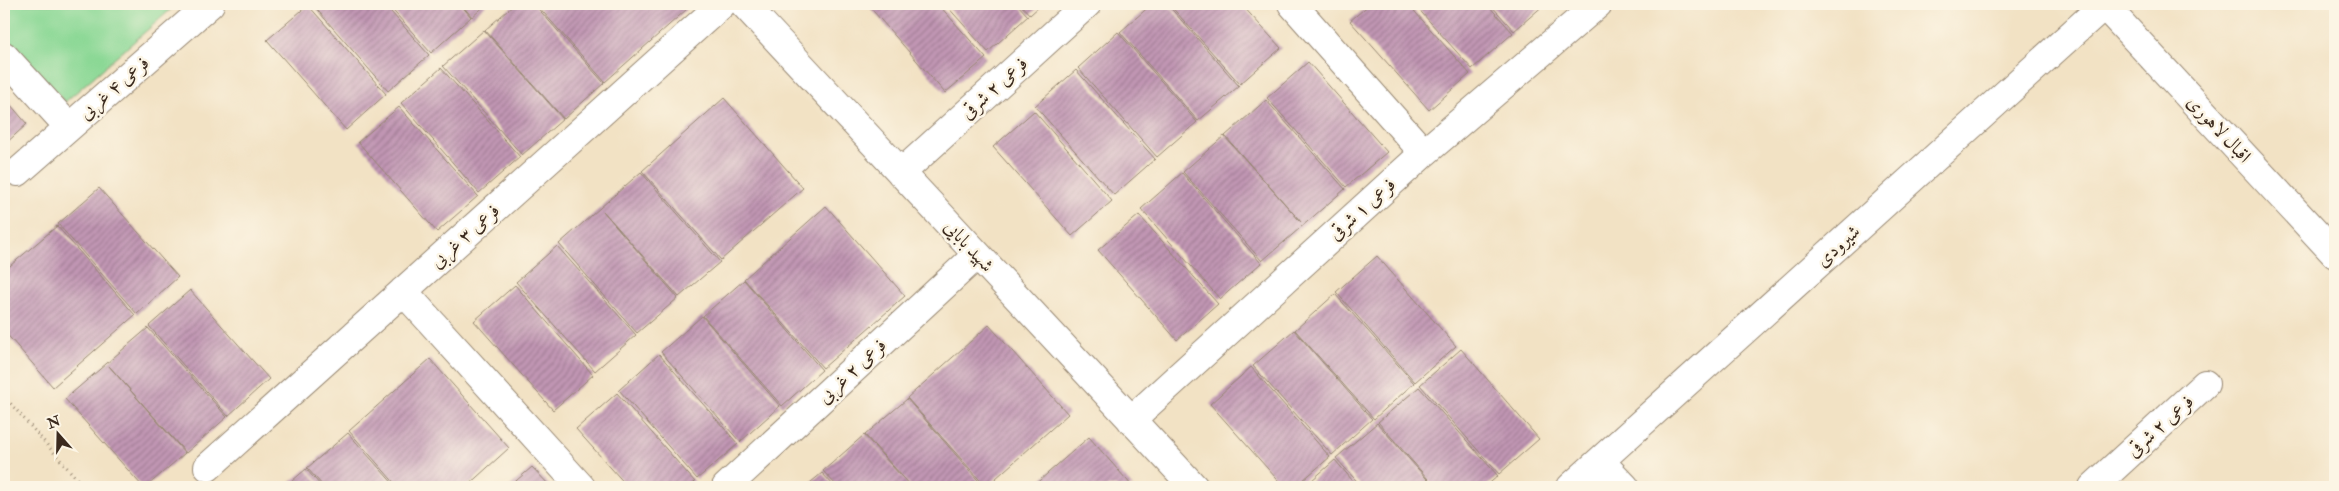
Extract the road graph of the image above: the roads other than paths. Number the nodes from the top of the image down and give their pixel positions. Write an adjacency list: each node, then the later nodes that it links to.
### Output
1 (210, 4): 9 (street, فرعی ۴ غربی)
2 (722, 4): 15 (street, فرعی ۳ غربی)
3 (744, 4): 12 (street, شهید بابایی)
4 (1087, 4): 12 (street, فرعی ۲ شرقی)
5 (1292, 4): 10 (street)
6 (1598, 4): 10 (street, فرعی ۱ شرقی)
7 (2103, 4): 13 (street, اقبال لاهوری); 18 (street, شیرودی)
8 (4, 56): 9 (street)
9 (69, 127): 11 (street, فرعی ۴ غربی)
10 (1424, 153): 17 (street, فرعی ۱ شرقی)
11 (18, 172)
12 (901, 173): 14 (street, شهید بابایی)
13 (2335, 254)
14 (978, 255): 17 (street, شهید بابایی); 21 (street, فرعی ۲ غربی)
15 (403, 291): 19 (street, فرعی ۳ غربی); 20 (street)
16 (2205, 384): 25 (street, فرعی ۲ شرقی)
17 (1131, 420): 22 (street, شهید بابایی)
18 (1600, 461): 23 (street, شیرودی); 24 (street)
19 (208, 467)
20 (581, 487)
21 (726, 487)
22 (1194, 487)
23 (1571, 487)
24 (1625, 487)
25 (2093, 487)

